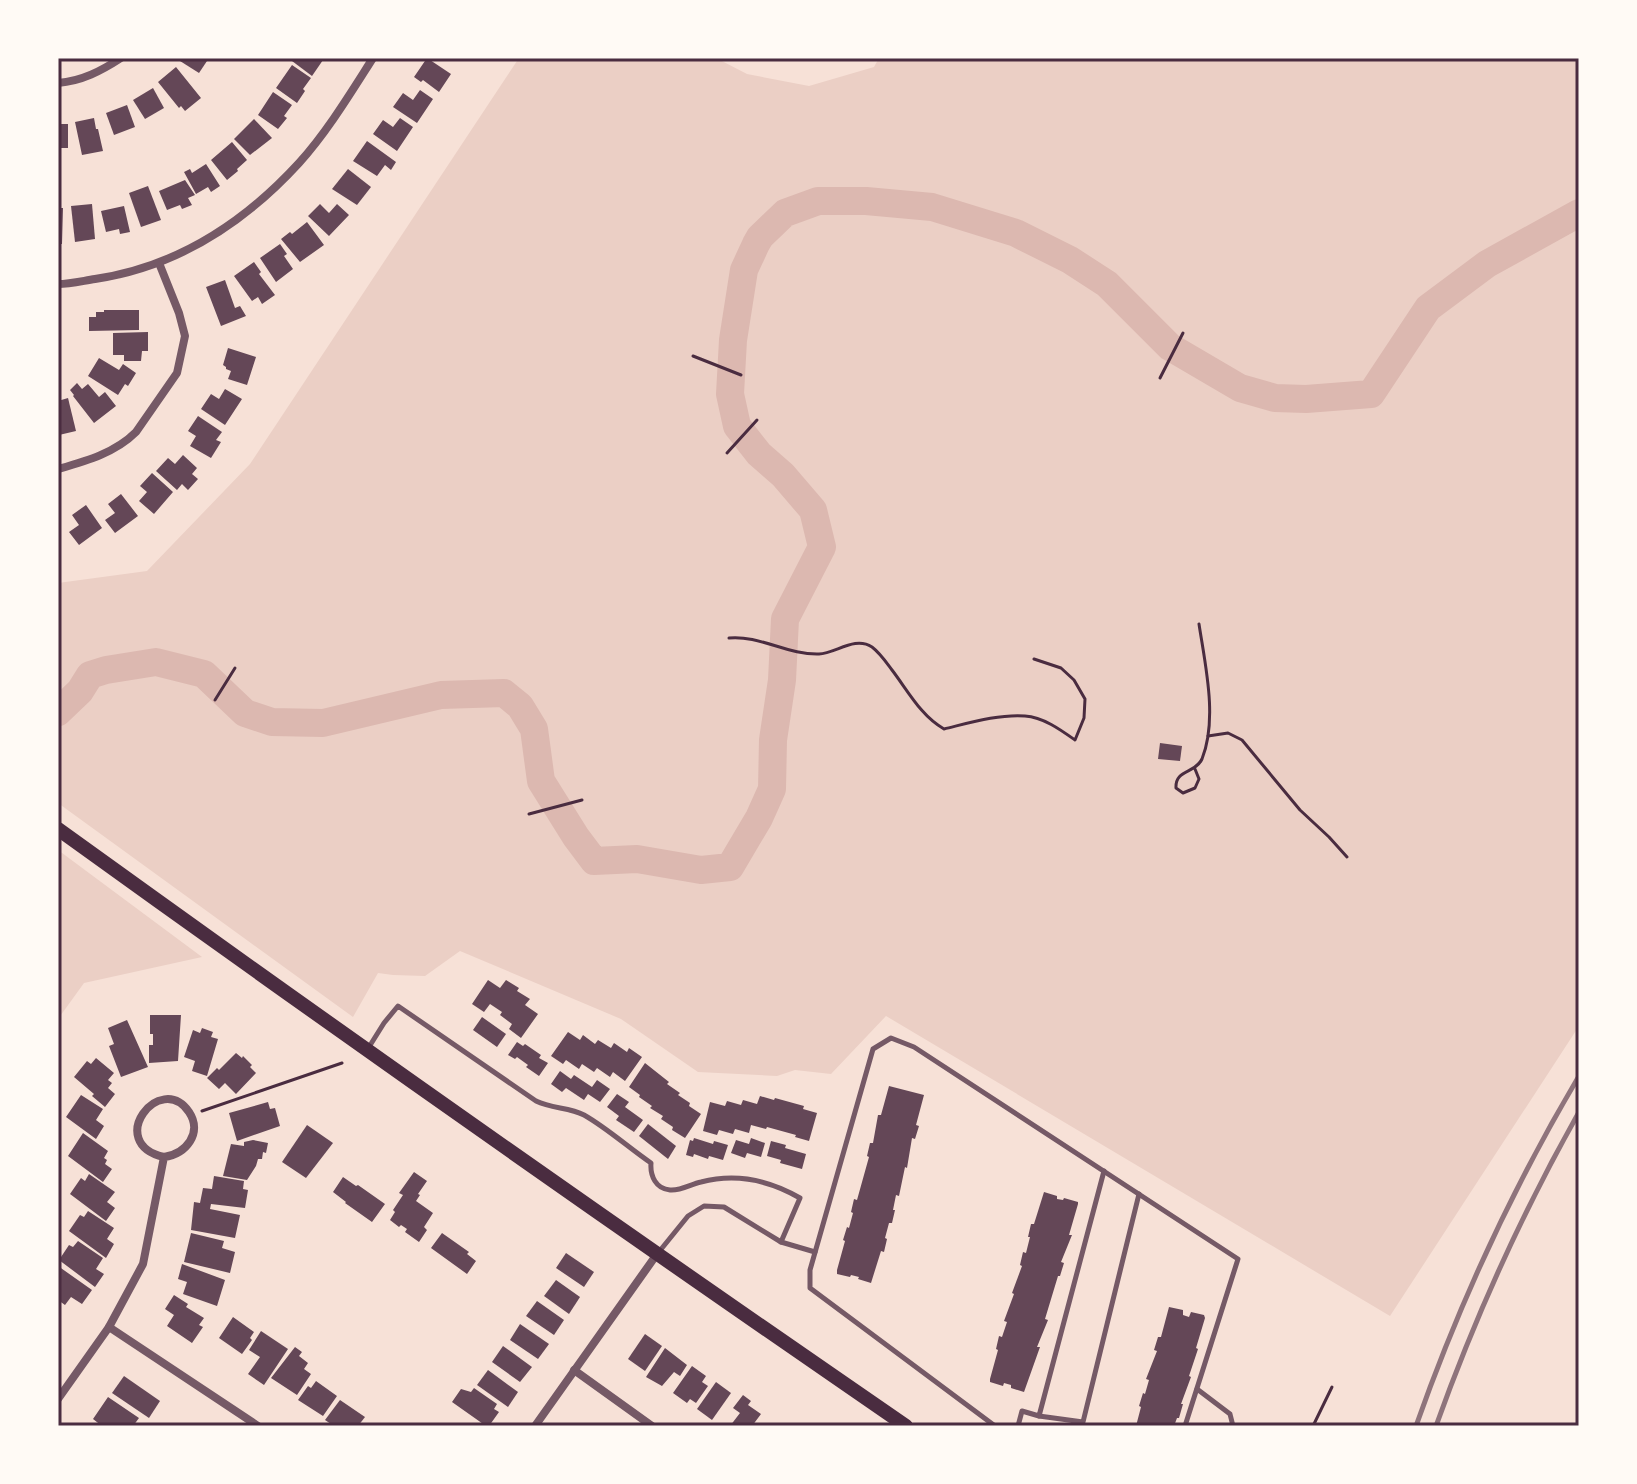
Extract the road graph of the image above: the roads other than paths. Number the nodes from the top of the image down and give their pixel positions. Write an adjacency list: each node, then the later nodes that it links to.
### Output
1 (121, 58): 3 (street)
2 (373, 58): 4 (street)
3 (58, 83)
4 (159, 263): 5 (street); 6 (street)
5 (58, 284)
6 (58, 469)
7 (58, 829): 8 (main road)
8 (367, 1050): 12 (lane); 14 (main road)
9 (164, 1157): 9 (street); 15 (street)
10 (1104, 1171): 11 (lane); 13 (lane); 19 (lane)
11 (1139, 1194): 17 (lane); 19 (lane)
12 (781, 1242): 13 (lane); 14 (lane)
13 (815, 1252): 24 (lane)
14 (657, 1254): 16 (street); 23 (main road)
15 (109, 1327): 18 (street); 20 (street)
16 (574, 1370): 21 (street); 22 (street)
17 (1197, 1389): 26 (lane); 27 (lane)
18 (58, 1399)
19 (1039, 1416): 25 (lane)
20 (258, 1426)
21 (535, 1426)
22 (652, 1426)
23 (906, 1426)
24 (995, 1426)
25 (1018, 1426)
26 (1185, 1426)
27 (1233, 1426)

